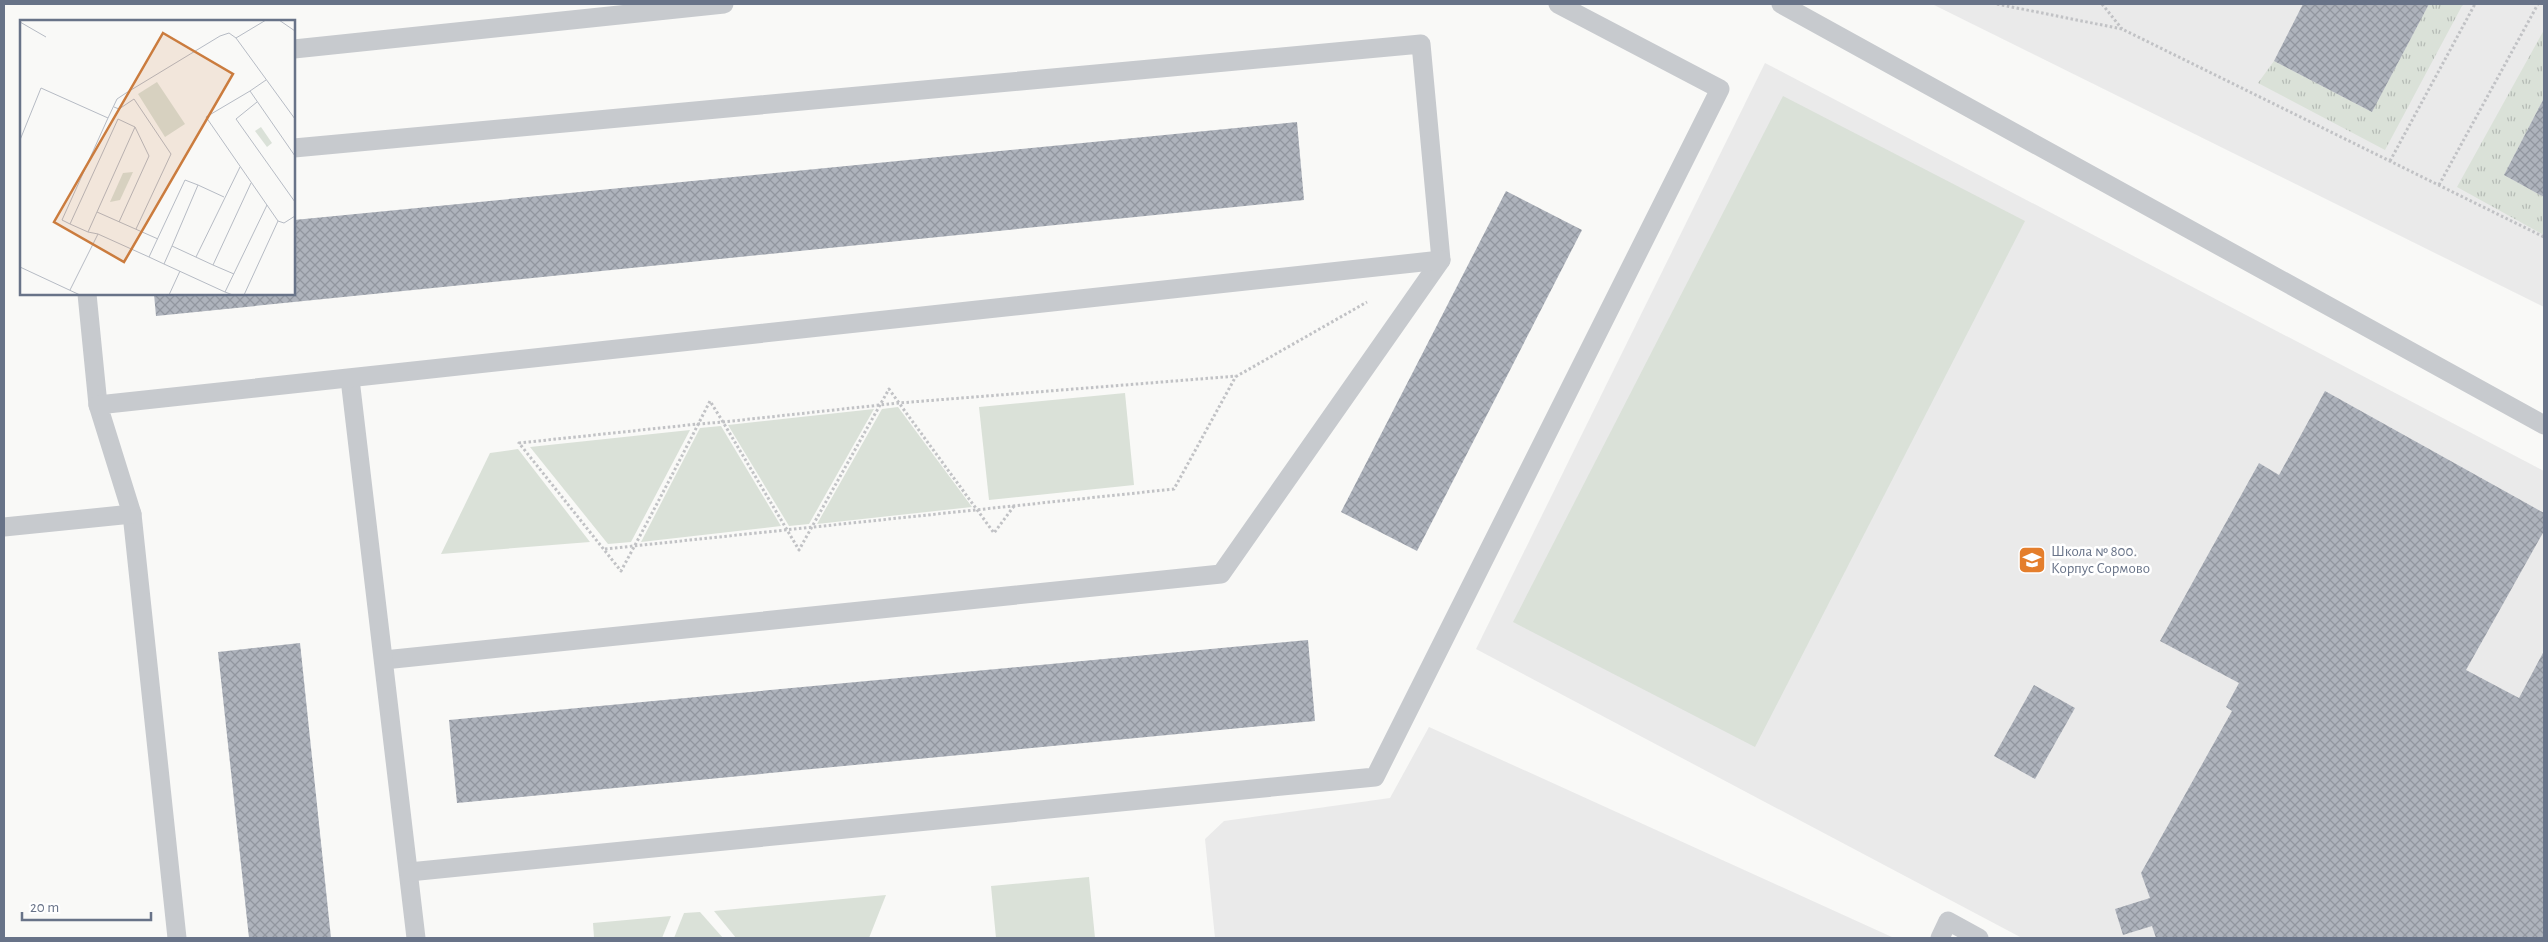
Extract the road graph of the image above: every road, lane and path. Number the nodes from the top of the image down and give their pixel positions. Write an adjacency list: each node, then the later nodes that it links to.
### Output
1 (724, 4): 9 (lane)
2 (1558, 4): 34 (lane)
3 (1781, 4): 24 (lane)
4 (1997, 4): 8 (path)
5 (2102, 4): 8 (path)
6 (2475, 4): 11 (path)
7 (2538, 4): 12 (path)
8 (2122, 29): 11 (path)
9 (295, 49)
10 (295, 148): 14 (lane)
11 (2390, 161): 12 (path)
12 (2439, 185): 13 (path)
13 (2544, 237)
14 (1441, 260): 18 (lane); 33 (lane)
15 (87, 295): 20 (lane)
16 (1373, 298): 17 (path)
17 (1237, 376): 19 (path); 25 (path)
18 (350, 379): 20 (lane); 33 (lane)
19 (900, 403): 21 (path); 21 (path); 26 (path)
20 (98, 405): 27 (lane)
21 (880, 405): 22 (path); 29 (path)
22 (723, 422): 23 (path); 23 (path); 30 (path)
23 (698, 424): 31 (path); 32 (path)
24 (2544, 426)
25 (1014, 506): 26 (path); 26 (path)
26 (978, 510): 29 (path)
27 (132, 514): 28 (lane); 35 (lane)
28 (4, 527)
29 (811, 527): 30 (path); 30 (path)
30 (787, 530): 31 (path)
31 (635, 546): 32 (path); 32 (path)
32 (605, 549)
33 (384, 660): 34 (lane)
34 (409, 872): 36 (lane)
35 (177, 938)
36 (416, 938)
37 (1940, 938): 38 (lane)
38 (1979, 938)

